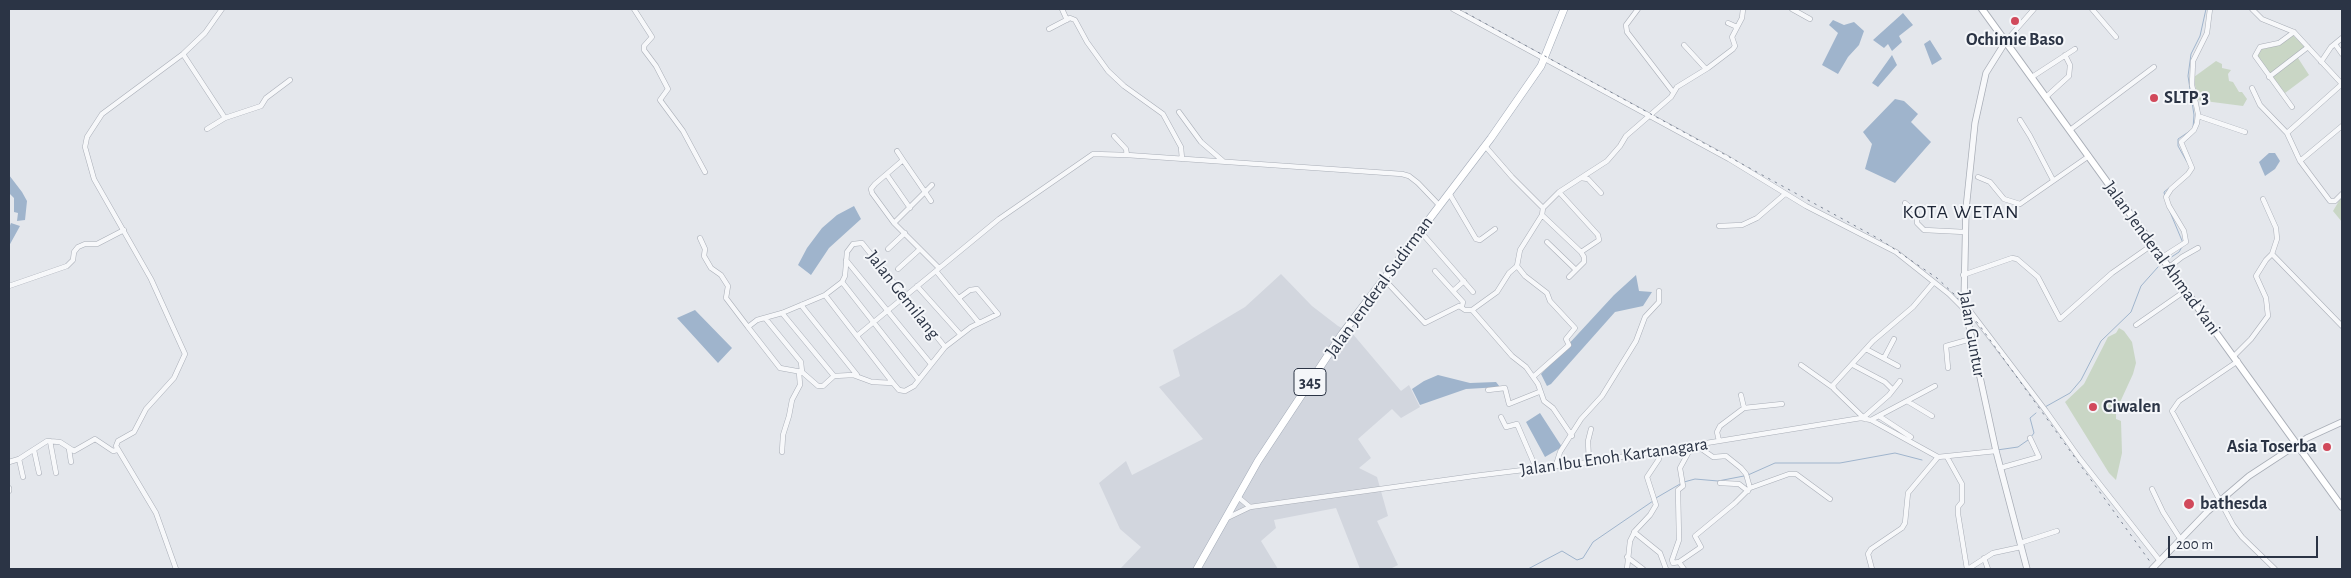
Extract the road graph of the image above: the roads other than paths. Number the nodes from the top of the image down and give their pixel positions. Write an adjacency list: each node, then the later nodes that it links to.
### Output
1 (222, 9): 27 (street)
2 (634, 9): 61 (street)
3 (1062, 9): 15 (street)
4 (1453, 9): 30 (street)
5 (1564, 9): 30 (main road, Jalan Jenderal Sudirman / 345)
6 (1638, 9): 39 (street)
7 (1742, 9): 17 (street)
8 (1792, 9): 14 (street)
9 (1982, 9): 22 (main road, Jalan Jenderal Ahmad Yani)
10 (2034, 9): 22 (street)
11 (2092, 9): 20 (street)
12 (2210, 9): 44 (street)
13 (2252, 9): 19 (street)
14 (1810, 19)
15 (1067, 20): 18 (street); 57 (street)
16 (1728, 23): 17 (street)
17 (1736, 28): 33 (street)
18 (1049, 29)
19 (2294, 32): 25 (street); 35 (street)
20 (2116, 37)
21 (2342, 38): 24 (street)
22 (2006, 41): 34 (main road, Jalan Jenderal Ahmad Yani); 63 (street, Jalan Guntur)
23 (1684, 44): 33 (street)
24 (2334, 44): 28 (street); 31 (street)
25 (2308, 48): 31 (street); 35 (street)
26 (2075, 49): 29 (street)
27 (183, 54): 45 (street); 83 (street)
28 (2342, 54)
29 (2065, 55): 34 (street); 40 (street)
30 (1545, 59): 43 (street); 53 (main road, Jalan Jenderal Sudirman / 345)
31 (2321, 62): 37 (street)
32 (2154, 66): 49 (street)
33 (1706, 69): 39 (street)
34 (2032, 77): 40 (main road, Jalan Jenderal Ahmad Yani)
35 (2269, 77): 41 (street)
36 (290, 80): 45 (street)
37 (2342, 84): 51 (street)
38 (2252, 88): 51 (street)
39 (1673, 92): 43 (street)
40 (2046, 97): 49 (main road, Jalan Jenderal Ahmad Yani)
41 (2292, 107)
42 (1179, 112): 59 (street)
43 (1650, 116): 64 (street); 71 (street)
44 (2198, 116): 50 (street); 96 (street)
45 (225, 118): 48 (street)
46 (2020, 120): 65 (street)
47 (2342, 126): 60 (street)
48 (207, 129)
49 (2070, 130): 56 (main road, Jalan Jenderal Ahmad Yani)
50 (2245, 132)
51 (2287, 133): 60 (street)
52 (1114, 136): 55 (street)
53 (1485, 146): 69 (main road, Jalan Jenderal Sudirman / 345); 78 (street)
54 (897, 151): 58 (street)
55 (1127, 154): 57 (street); 99 (street)
56 (2089, 156): 65 (street); 89 (main road, Jalan Jenderal Ahmad Yani)
57 (1182, 159): 59 (street)
58 (903, 160): 62 (street); 67 (street)
59 (1223, 161): 76 (street)
60 (2300, 161): 72 (street)
61 (705, 172)
62 (887, 175): 77 (street); 80 (street)
63 (1975, 176): 65 (street); 85 (street, Jalan Guntur)
64 (1581, 178): 68 (street); 70 (street)
65 (2054, 180)
66 (932, 184): 67 (street)
67 (925, 192): 74 (street); 77 (street)
68 (1559, 192): 78 (street); 93 (street)
69 (1449, 193): 76 (main road, Jalan Jenderal Sudirman / 345); 82 (street)
70 (1601, 193)
71 (1785, 194): 81 (street); 108 (street)
72 (2342, 194)
73 (2263, 199): 94 (street)
74 (931, 201)
75 (1904, 203): 85 (street)
76 (1439, 206): 84 (main road, Jalan Jenderal Sudirman / 345)
77 (910, 208): 80 (street)
78 (1543, 208): 79 (street)
79 (1542, 215): 93 (street); 97 (street)
80 (894, 222): 86 (street)
81 (1719, 226)
82 (1495, 229)
83 (124, 230): 109 (street); 176 (street)
84 (1420, 231): 104 (main road, Jalan Jenderal Sudirman / 345); 106 (street)
85 (1965, 232): 103 (street, Jalan Guntur)
86 (905, 233): 91 (street); 92 (street)
87 (700, 238): 130 (street)
88 (1547, 242): 101 (street)
89 (2152, 245): 96 (main road, Jalan Jenderal Ahmad Yani); 103 (street)
90 (2198, 248): 98 (street)
91 (888, 249)
92 (920, 249): 99 (street); 100 (street)
93 (1581, 252): 101 (street)
94 (2272, 254): 129 (street); 138 (street)
95 (846, 258): 107 (street); 116 (street, Jalan Gemilang); 121 (street)
96 (2162, 259): 98 (main road, Jalan Jenderal Ahmad Yani)
97 (1517, 266): 122 (street); 147 (street)
98 (2168, 268): 113 (main road, Jalan Jenderal Ahmad Yani)
99 (937, 269): 110 (street); 117 (street)
100 (898, 270)
101 (1576, 270): 105 (street)
102 (1435, 271): 111 (street)
103 (1963, 275): 118 (street, Jalan Guntur)
104 (1383, 278): 120 (street); 195 (main road, Jalan Jenderal Sudirman / 345)
105 (1569, 278)
106 (1464, 281): 111 (street); 114 (street)
107 (842, 282): 115 (street); 126 (street)
108 (1934, 282): 123 (street); 136 (street)
109 (9, 286)
110 (917, 286): 116 (street); 131 (street)
111 (1453, 291): 120 (street)
112 (1659, 291): 166 (street)
113 (2186, 291): 128 (street); 138 (main road, Jalan Jenderal Ahmad Yani)
114 (1473, 292)
115 (825, 295): 119 (street); 132 (street)
116 (904, 297): 121 (street); 135 (street, Jalan Gemilang)
117 (959, 298): 127 (street); 127 (street)
118 (1964, 303): 123 (street, Jalan Guntur); 207 (street)
119 (801, 305): 124 (street); 145 (street)
120 (1462, 306): 122 (street)
121 (887, 310): 126 (street); 139 (street)
122 (1472, 310): 147 (street)
123 (1965, 310): 133 (street, Jalan Guntur)
124 (782, 313): 125 (street); 146 (street)
125 (765, 318): 130 (street); 144 (street)
126 (872, 323): 132 (street); 148 (street)
127 (979, 323): 131 (street)
128 (2136, 325)
129 (2342, 326)
130 (748, 327): 144 (street)
131 (960, 334): 135 (street)
132 (858, 335): 150 (street)
133 (1971, 339): 143 (street); 177 (street, Jalan Guntur)
134 (1894, 340): 137 (street)
135 (945, 347): 139 (street)
136 (1866, 349): 137 (street); 141 (street)
137 (1884, 358): 142 (street)
138 (2236, 358): 171 (main road, Jalan Jenderal Ahmad Yani); 197 (street)
139 (931, 364): 148 (street)
140 (1801, 365): 152 (street)
141 (1853, 365): 152 (street); 154 (street)
142 (1898, 366)
143 (1948, 368)
144 (800, 372): 146 (street); 178 (street)
145 (857, 375): 146 (street); 150 (street)
146 (834, 376)
147 (1534, 377): 155 (street)
148 (918, 379): 150 (street)
149 (1900, 381): 154 (street)
150 (893, 383)
151 (1936, 386): 157 (street, Jalan Ibu Enoh Kartanagara)
152 (1832, 387): 163 (street)
153 (1488, 390): 155 (street)
154 (1893, 390): 163 (street)
155 (1539, 392): 166 (street)
156 (1741, 395): 159 (street)
157 (1907, 401): 160 (street, Jalan Ibu Enoh Kartanagara); 161 (street)
158 (1782, 404): 159 (street)
159 (1744, 408): 170 (street)
160 (1879, 416): 163 (street, Jalan Ibu Enoh Kartanagara); 167 (street)
161 (1932, 416)
162 (1500, 417): 187 (street)
163 (1867, 418): 170 (street, Jalan Ibu Enoh Kartanagara); 180 (street)
164 (2342, 422): 171 (street)
165 (1591, 429): 185 (street)
166 (1572, 436): 186 (street)
167 (1911, 437)
168 (2030, 438): 188 (street)
169 (50, 441): 174 (street); 175 (street); 190 (street)
170 (1719, 441): 172 (street, Jalan Ibu Enoh Kartanagara)
171 (2298, 444): 197 (street); 199 (main road, Jalan Jenderal Ahmad Yani)
172 (1699, 445): 173 (street, Jalan Ibu Enoh Kartanagara); 193 (street)
173 (1692, 446): 179 (street, Jalan Ibu Enoh Kartanagara); 208 (street)
174 (68, 448): 176 (street); 184 (street)
175 (34, 450): 182 (street); 189 (street)
176 (117, 450): 209 (street)
177 (1996, 451): 181 (street); 188 (street, Jalan Guntur)
178 (782, 452)
179 (1658, 452): 185 (street, Jalan Ibu Enoh Kartanagara); 201 (street)
180 (1938, 457): 181 (street); 215 (street)
181 (1947, 457): 216 (street)
182 (19, 459): 183 (street); 191 (street)
183 (9, 462)
184 (71, 462)
185 (1589, 462): 186 (street, Jalan Ibu Enoh Kartanagara)
186 (1556, 465): 187 (street, Jalan Ibu Enoh Kartanagara)
187 (1536, 468): 198 (street, Jalan Ibu Enoh Kartanagara)
188 (2000, 468): 204 (street, Jalan Guntur)
189 (39, 473)
190 (56, 473)
191 (23, 477)
192 (1720, 483): 193 (street)
193 (1749, 489): 196 (street); 208 (street)
194 (2152, 489): 203 (street)
195 (1238, 497): 198 (street); 200 (main road, Jalan Jenderal Sudirman / 345)
196 (1830, 499)
197 (2220, 500): 203 (street); 220 (street)
198 (1250, 507): 200 (street, Jalan Ibu Enoh Kartanagara)
199 (2342, 507)
200 (1225, 520): 210 (main road, Jalan Jenderal Sudirman / 345)
201 (1634, 532): 205 (street); 213 (street)
202 (2057, 532): 204 (street)
203 (2181, 540): 207 (street)
204 (2021, 545): 206 (street); 218 (street, Jalan Guntur)
205 (1627, 557): 211 (street); 212 (street)
206 (1984, 558): 216 (street); 217 (street)
207 (2160, 561): 219 (street)
208 (1679, 562): 214 (street)
209 (176, 569)
210 (1197, 569)
211 (1627, 569)
212 (1643, 569)
213 (1666, 569)
214 (1684, 569)
215 (1872, 569)
216 (1967, 569)
217 (1988, 569)
218 (2027, 569)
219 (2152, 569)
220 (2275, 569)

